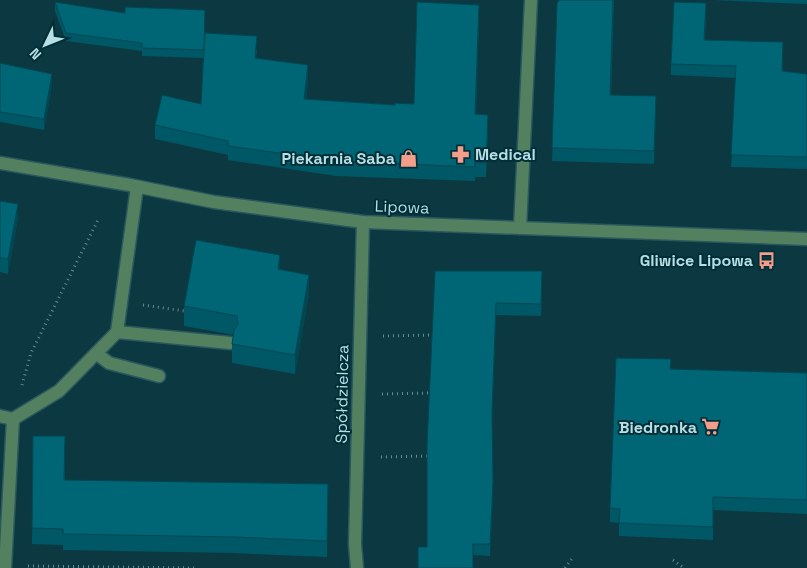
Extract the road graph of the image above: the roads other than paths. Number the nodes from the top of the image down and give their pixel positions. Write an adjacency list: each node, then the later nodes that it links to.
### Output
1 (531, 0): 5 (street)
2 (0, 163): 3 (street, Lipowa)
3 (137, 187): 4 (street, Lipowa); 7 (street)
4 (363, 222): 5 (street, Lipowa); 13 (street, Spółdzielcza)
5 (520, 228): 6 (street, Lipowa)
6 (807, 240)
7 (117, 332): 8 (street); 9 (street)
8 (230, 343)
9 (97, 354): 10 (street); 11 (street)
10 (159, 376)
11 (6, 418): 12 (street)
12 (5, 567)
13 (357, 568)

